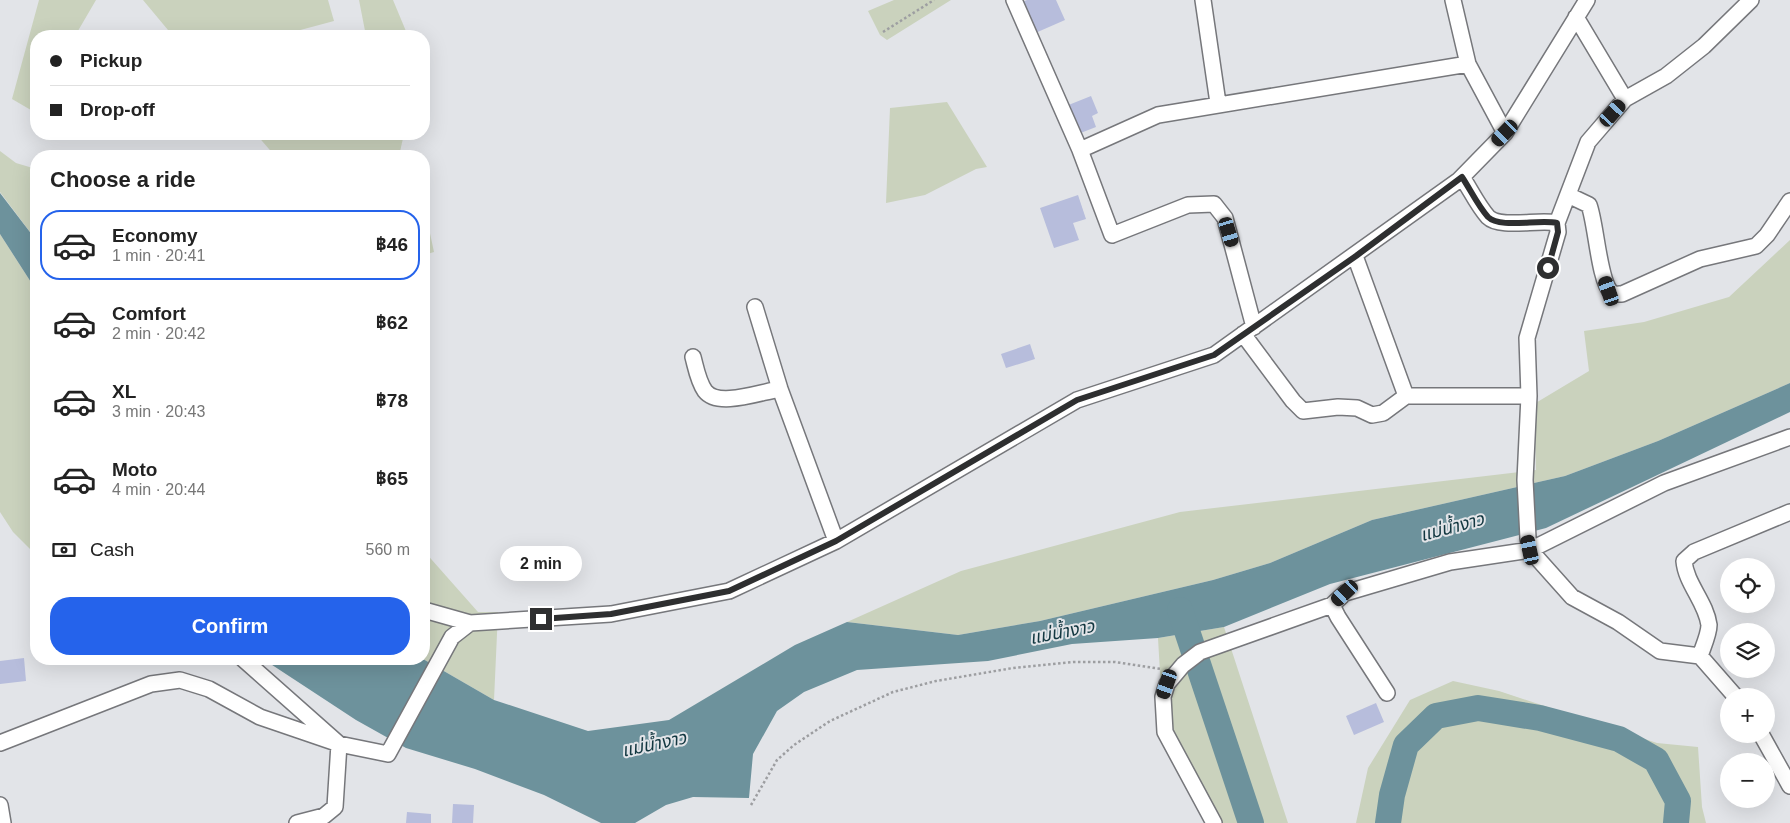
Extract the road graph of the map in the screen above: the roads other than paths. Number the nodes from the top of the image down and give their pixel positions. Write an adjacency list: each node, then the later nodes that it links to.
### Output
1 (1014, 0): 11 (street)
2 (1203, 0): 9 (street)
3 (1453, 0): 7 (street)
4 (1587, 0): 6 (street)
5 (1751, 0): 8 (street)
6 (1576, 17): 8 (street); 10 (street)
7 (1468, 64): 9 (street); 10 (street)
8 (1626, 99): 13 (street)
9 (1218, 103): 11 (street)
10 (1505, 133): 12 (street)
11 (1080, 150): 18 (street)
12 (1462, 177): 15 (street); 16 (street)
13 (1568, 195): 14 (street); 15 (street)
14 (1790, 200)
15 (1557, 223): 22 (street)
16 (1356, 256): 18 (street); 21 (street)
17 (755, 307): 20 (street)
18 (1249, 331): 21 (street); 25 (street)
19 (693, 357): 20 (street)
20 (780, 389): 25 (street)
21 (1406, 396): 22 (street)
22 (1529, 396): 26 (street)
23 (1790, 437): 26 (street)
24 (1790, 512): 30 (street)
25 (836, 541): 29 (street)
26 (1529, 544): 27 (street); 30 (street)
27 (1332, 605): 33 (street); 41 (street)
28 (430, 612): 29 (street)
29 (470, 624): 36 (street)
30 (1700, 656): 32 (street)
31 (250, 665): 36 (street)
32 (1728, 688)
33 (1387, 693)
34 (0, 743): 36 (street)
35 (1766, 743): 37 (street)
36 (339, 744): 40 (street)
37 (1790, 786)
38 (0, 804): 39 (street)
39 (3, 823)
40 (297, 823)
41 (1214, 823)

